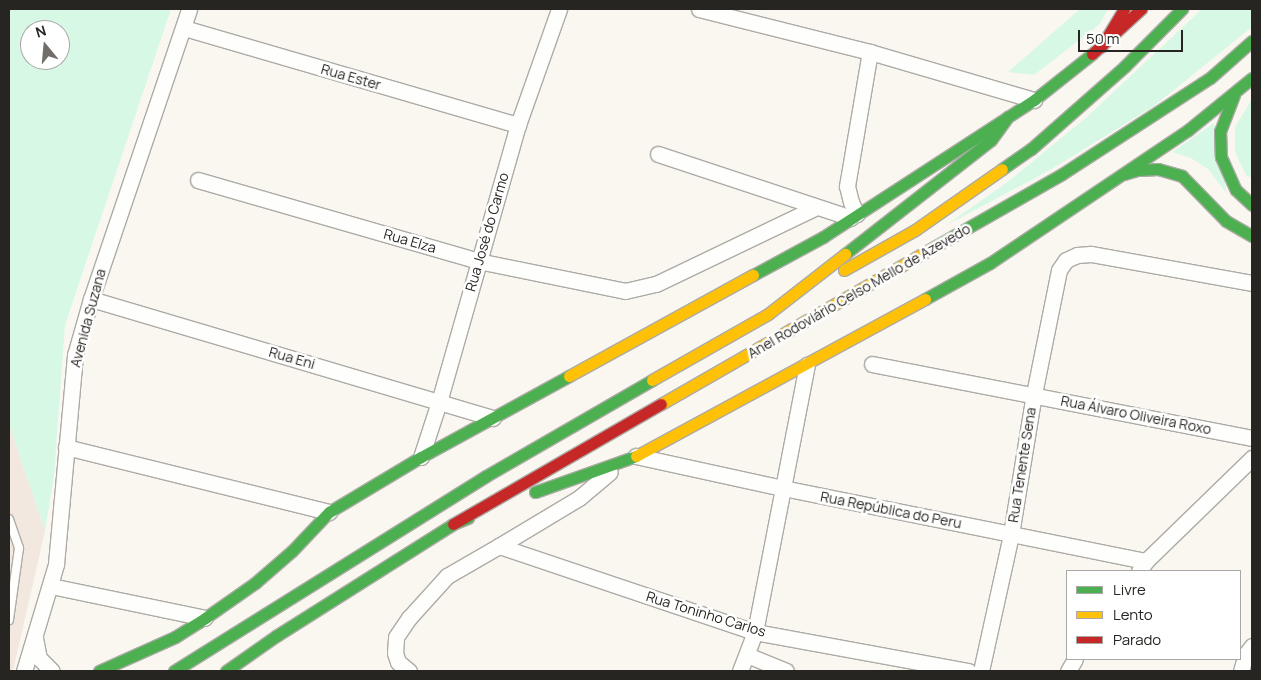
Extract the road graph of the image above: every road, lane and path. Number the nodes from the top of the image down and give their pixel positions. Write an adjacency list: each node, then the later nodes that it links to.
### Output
1 (189, 9): 7 (street, Avenida Suzana)
2 (558, 9): 15 (street, Rua José do Carmo)
3 (699, 9): 10 (street)
4 (1124, 9): 9 (main road)
5 (1141, 9): 9 (main road)
6 (1182, 9): 26 (main road, Anel Rodoviário Celso Mello de Azevedo)
7 (184, 28): 15 (street, Rua Ester); 25 (street, Avenida Suzana)
8 (1252, 40): 40 (main road, Anel Rodoviário Celso Mello de Azevedo)
9 (1100, 47): 13 (main road)
10 (870, 52): 13 (street); 21 (street)
11 (1252, 78): 12 (main road)
12 (1234, 95): 17 (main road); 19 (main road)
13 (1034, 100): 14 (main road)
14 (1008, 117): 21 (main road); 26 (main road)
15 (518, 125): 23 (street, Rua José do Carmo)
16 (658, 154): 20 (street)
17 (1124, 174): 22 (main road); 28 (main road)
18 (198, 180): 23 (street, Rua Elza)
19 (1252, 204)
20 (818, 207): 21 (street); 23 (street, Rua Elza)
21 (854, 216): 31 (main road)
22 (1252, 236)
23 (478, 260): 30 (street, Rua José do Carmo)
24 (1252, 283): 29 (street, Rua Tenente Sena)
25 (91, 299): 30 (street, Rua Eni); 33 (street, Avenida Suzana)
26 (768, 314): 55 (main road)
27 (872, 364): 29 (street, Rua Álvaro Oliveira Roxo)
28 (807, 366): 35 (main road); 37 (street)
29 (1034, 394): 32 (street, Rua Álvaro Oliveira Roxo); 41 (street, Rua Tenente Sena)
30 (439, 402): 31 (street, Rua Eni); 34 (street, Rua José do Carmo)
31 (493, 418): 34 (main road)
32 (1252, 438)
33 (66, 447): 38 (street); 44 (street, Avenida Suzana)
34 (421, 457): 38 (main road)
35 (630, 458): 37 (street, Rua República do Peru); 40 (main road); 42 (street)
36 (1252, 458): 43 (street)
37 (783, 488): 41 (street, Rua República do Peru); 47 (street)
38 (329, 512): 45 (main road)
39 (9, 522): 46 (lane)
40 (454, 524): 56 (main road)
41 (1011, 534): 43 (street, Rua República do Peru); 61 (street, Rua Tenente Sena)
42 (504, 548): 47 (street, Rua Toninho Carlos); 57 (street)
43 (1143, 566)
44 (50, 586): 45 (street); 48 (street, Avenida Suzana)
45 (205, 618): 54 (main road)
46 (9, 620)
47 (754, 632): 50 (street); 60 (street, Rua Toninho Carlos)
48 (34, 637): 52 (street, Avenida Suzana); 53 (street)
49 (1250, 653): 63 (street)
50 (747, 656): 58 (street); 59 (street)
51 (1074, 660): 62 (street)
52 (24, 671)
53 (52, 671)
54 (99, 671)
55 (174, 671)
56 (226, 671)
57 (409, 671)
58 (740, 671)
59 (786, 671)
60 (968, 671)
61 (981, 671)
62 (1068, 671)
63 (1241, 671)

